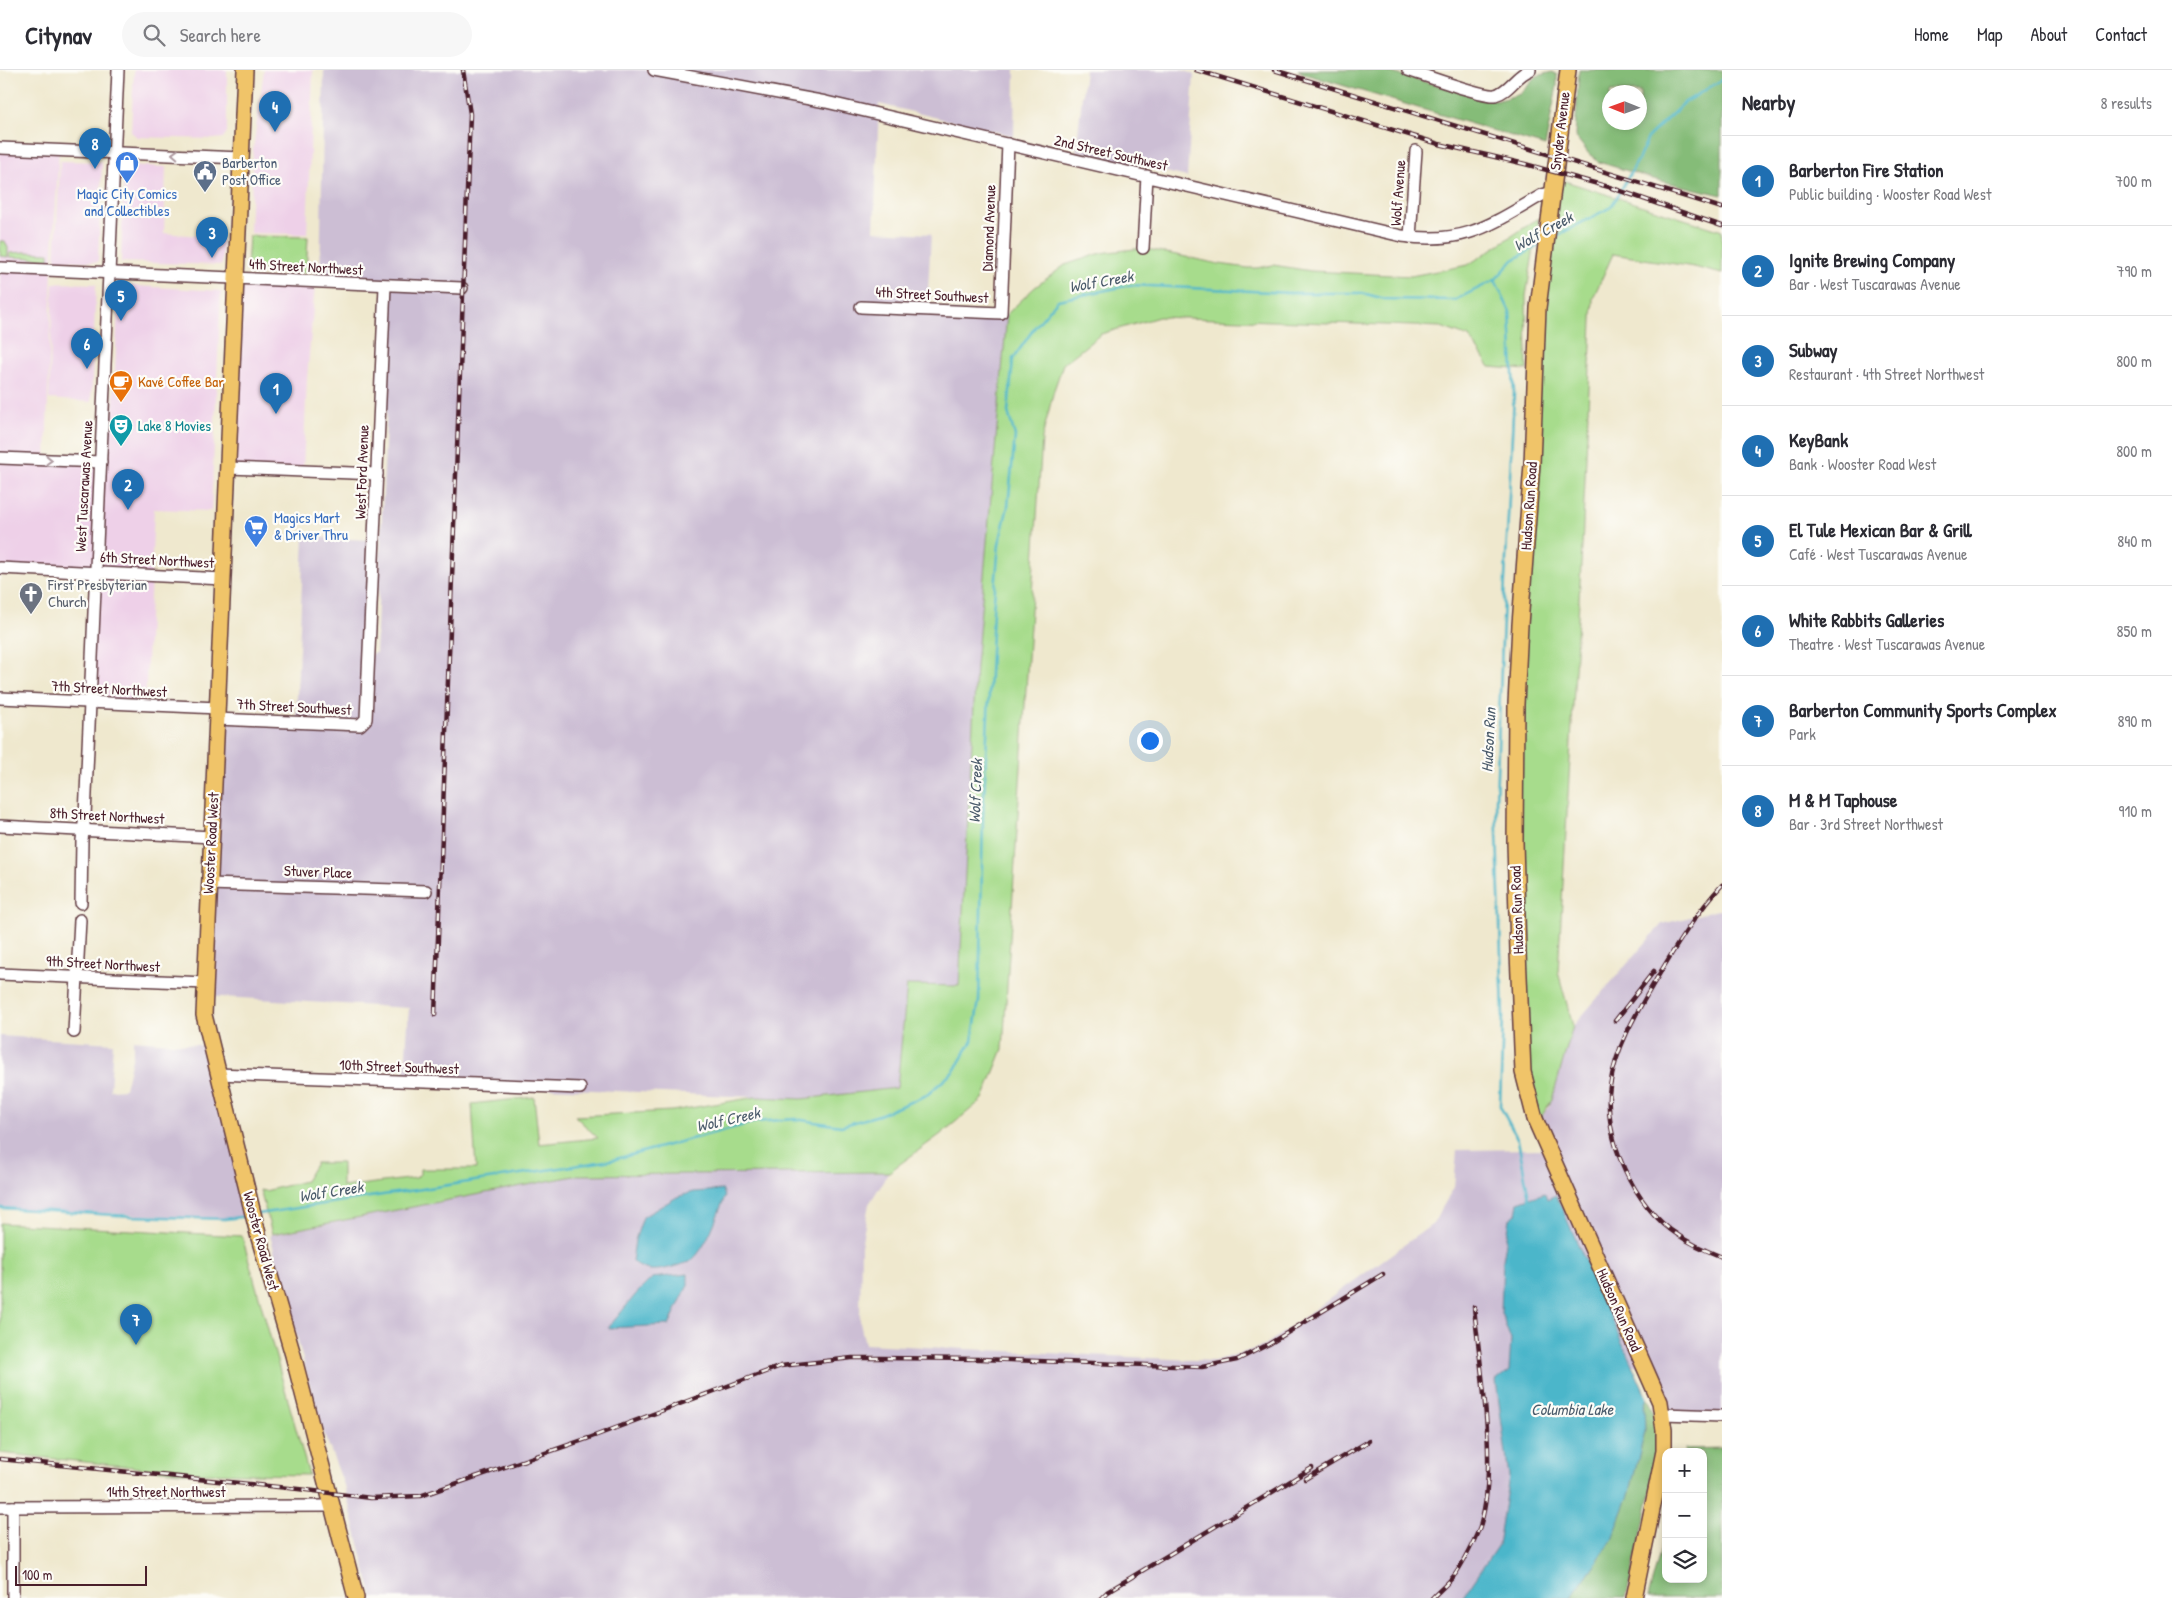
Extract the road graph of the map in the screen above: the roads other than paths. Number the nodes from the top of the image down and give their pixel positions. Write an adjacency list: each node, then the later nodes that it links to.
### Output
1 (118, 70): 10 (street, West Tuscarawas Avenue)
2 (245, 70): 11 (main road, Wooster Road West)
3 (654, 70): 7 (street, 2nd Street Southwest)
4 (1408, 70): 5 (street)
5 (1530, 70)
6 (1568, 70): 13 (main road, Snyder Avenue)
7 (1008, 144): 12 (street, 2nd Street Southwest); 22 (street, Diamond Avenue)
8 (0, 148): 10 (street)
9 (1416, 151): 14 (street, Wolf Avenue)
10 (113, 153): 11 (street, one-way to 10); 17 (street, West Tuscarawas Avenue)
11 (241, 158): 18 (main road, Wooster Road West)
12 (1147, 176): 14 (street, 2nd Street Southwest); 15 (street)
13 (1553, 192): 14 (street, 2nd Street Southwest); 47 (main road, Hudson Run Road)
14 (1410, 238)
15 (1143, 248)
16 (0, 268): 17 (street, 4th Street Northwest)
17 (109, 272): 18 (street, 4th Street Northwest); 24 (street, West Tuscarawas Avenue)
18 (236, 279): 19 (street, 4th Street Northwest); 25 (main road, Wooster Road West)
19 (384, 286): 20 (street, 4th Street Northwest); 26 (street, West Ford Avenue)
20 (462, 288)
21 (861, 307): 22 (street, 4th Street Southwest)
22 (1001, 313)
23 (0, 458): 24 (street, one-way to 24)
24 (101, 462): 28 (street, West Tuscarawas Avenue)
25 (228, 468): 26 (street); 29 (main road, Wooster Road West)
26 (377, 474): 33 (street, West Ford Avenue)
27 (0, 568): 28 (street, 6th Street Northwest)
28 (96, 572): 29 (street, 6th Street Northwest); 31 (street, West Tuscarawas Avenue)
29 (223, 579): 32 (main road, Wooster Road West)
30 (0, 698): 31 (street, 7th Street Northwest)
31 (89, 702): 32 (street, 7th Street Northwest); 35 (street, West Tuscarawas Avenue)
32 (217, 713): 33 (street, 7th Street Southwest); 36 (main road, Wooster Road West)
33 (366, 719)
34 (0, 826): 35 (street, 8th Street Northwest)
35 (83, 829): 36 (street, 8th Street Northwest); 39 (street, West Tuscarawas Avenue)
36 (212, 837): 37 (main road, Wooster Road West)
37 (209, 884): 38 (street, Stuver Place); 43 (main road, Wooster Road West)
38 (426, 891)
39 (81, 903)
40 (80, 920): 42 (street)
41 (0, 974): 42 (street, 9th Street Northwest)
42 (78, 977): 43 (street, 9th Street Northwest); 44 (street)
43 (205, 983): 45 (main road, Wooster Road West)
44 (74, 1032)
45 (218, 1074): 46 (street, 10th Street Southwest); 49 (main road, Wooster Road West)
46 (580, 1088)
47 (1663, 1414): 48 (street); 54 (main road, Hudson Run Road)
48 (1722, 1416)
49 (332, 1506): 51 (street, 14th Street Northwest); 53 (main road, Wooster Road West)
50 (0, 1507): 51 (street, 14th Street Northwest)
51 (13, 1507): 52 (street)
52 (13, 1598)
53 (356, 1598)
54 (1634, 1598)

